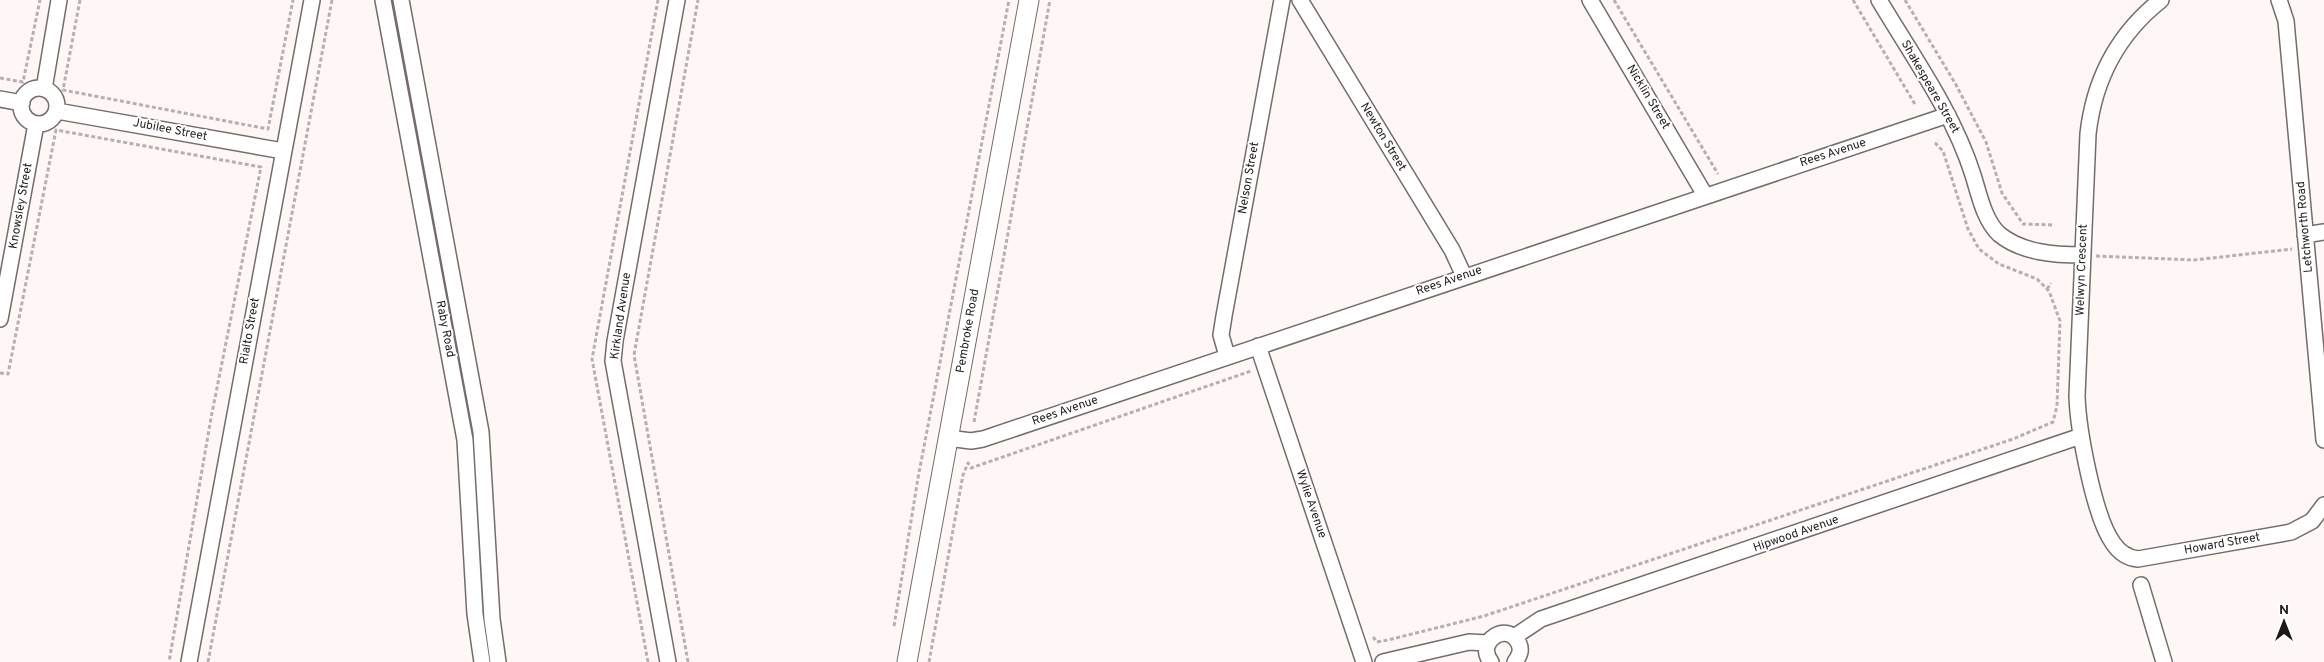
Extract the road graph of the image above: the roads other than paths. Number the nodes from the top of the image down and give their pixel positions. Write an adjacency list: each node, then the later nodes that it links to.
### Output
1 (60, 0): 14 (street)
2 (312, 0): 20 (street, Rialto Street)
3 (383, 0): 38 (street, Raby Road)
4 (401, 0): 39 (street, Raby Road)
5 (677, 0): 40 (street, Kirkland Avenue)
6 (1029, 0): 30 (street, Pembroke Road)
7 (1282, 0): 28 (street, Nelson Street)
8 (1300, 0): 25 (street, Newton Street)
9 (1590, 0): 21 (street, Nicklin Street)
10 (1879, 0): 18 (street, Shakespeare Street)
11 (2161, 0): 24 (street, Welwyn Crescent)
12 (2294, 0): 13 (street)
13 (2282, 7): 23 (street, Letchworth Road)
14 (44, 89): 16 (street); 17 (street)
15 (0, 99): 16 (street)
16 (22, 103): 19 (street)
17 (57, 111): 19 (street); 20 (street, Jubilee Street)
18 (1948, 115): 21 (street, Rees Avenue); 24 (street, Shakespeare Street)
19 (36, 124): 26 (street, Knowsley Street)
20 (283, 151): 37 (street, Rialto Street)
21 (1705, 195): 25 (street, Rees Avenue)
22 (2324, 232): 23 (street)
23 (2305, 235): 31 (street, Letchworth Road)
24 (2083, 255): 29 (street, Welwyn Crescent)
25 (1464, 276): 27 (street, Rees Avenue)
26 (0, 319)
27 (1258, 346): 28 (street, Rees Avenue); 42 (street, Wylie Avenue)
28 (1227, 356): 30 (street, Rees Avenue)
29 (2081, 436): 33 (street, Welwyn Crescent); 35 (street, Hipwood Avenue)
30 (948, 438): 41 (street, Pembroke Road)
31 (2324, 440)
32 (2321, 511): 33 (street, Howard Street)
33 (2123, 554)
34 (2141, 586): 46 (street)
35 (1514, 637): 36 (street); 45 (street)
36 (1488, 643): 43 (street); 44 (street)
37 (189, 662)
38 (482, 662)
39 (498, 662)
40 (668, 662)
41 (907, 662)
42 (1364, 662)
43 (1383, 662)
44 (1491, 662)
45 (1516, 662)
46 (2164, 662)

